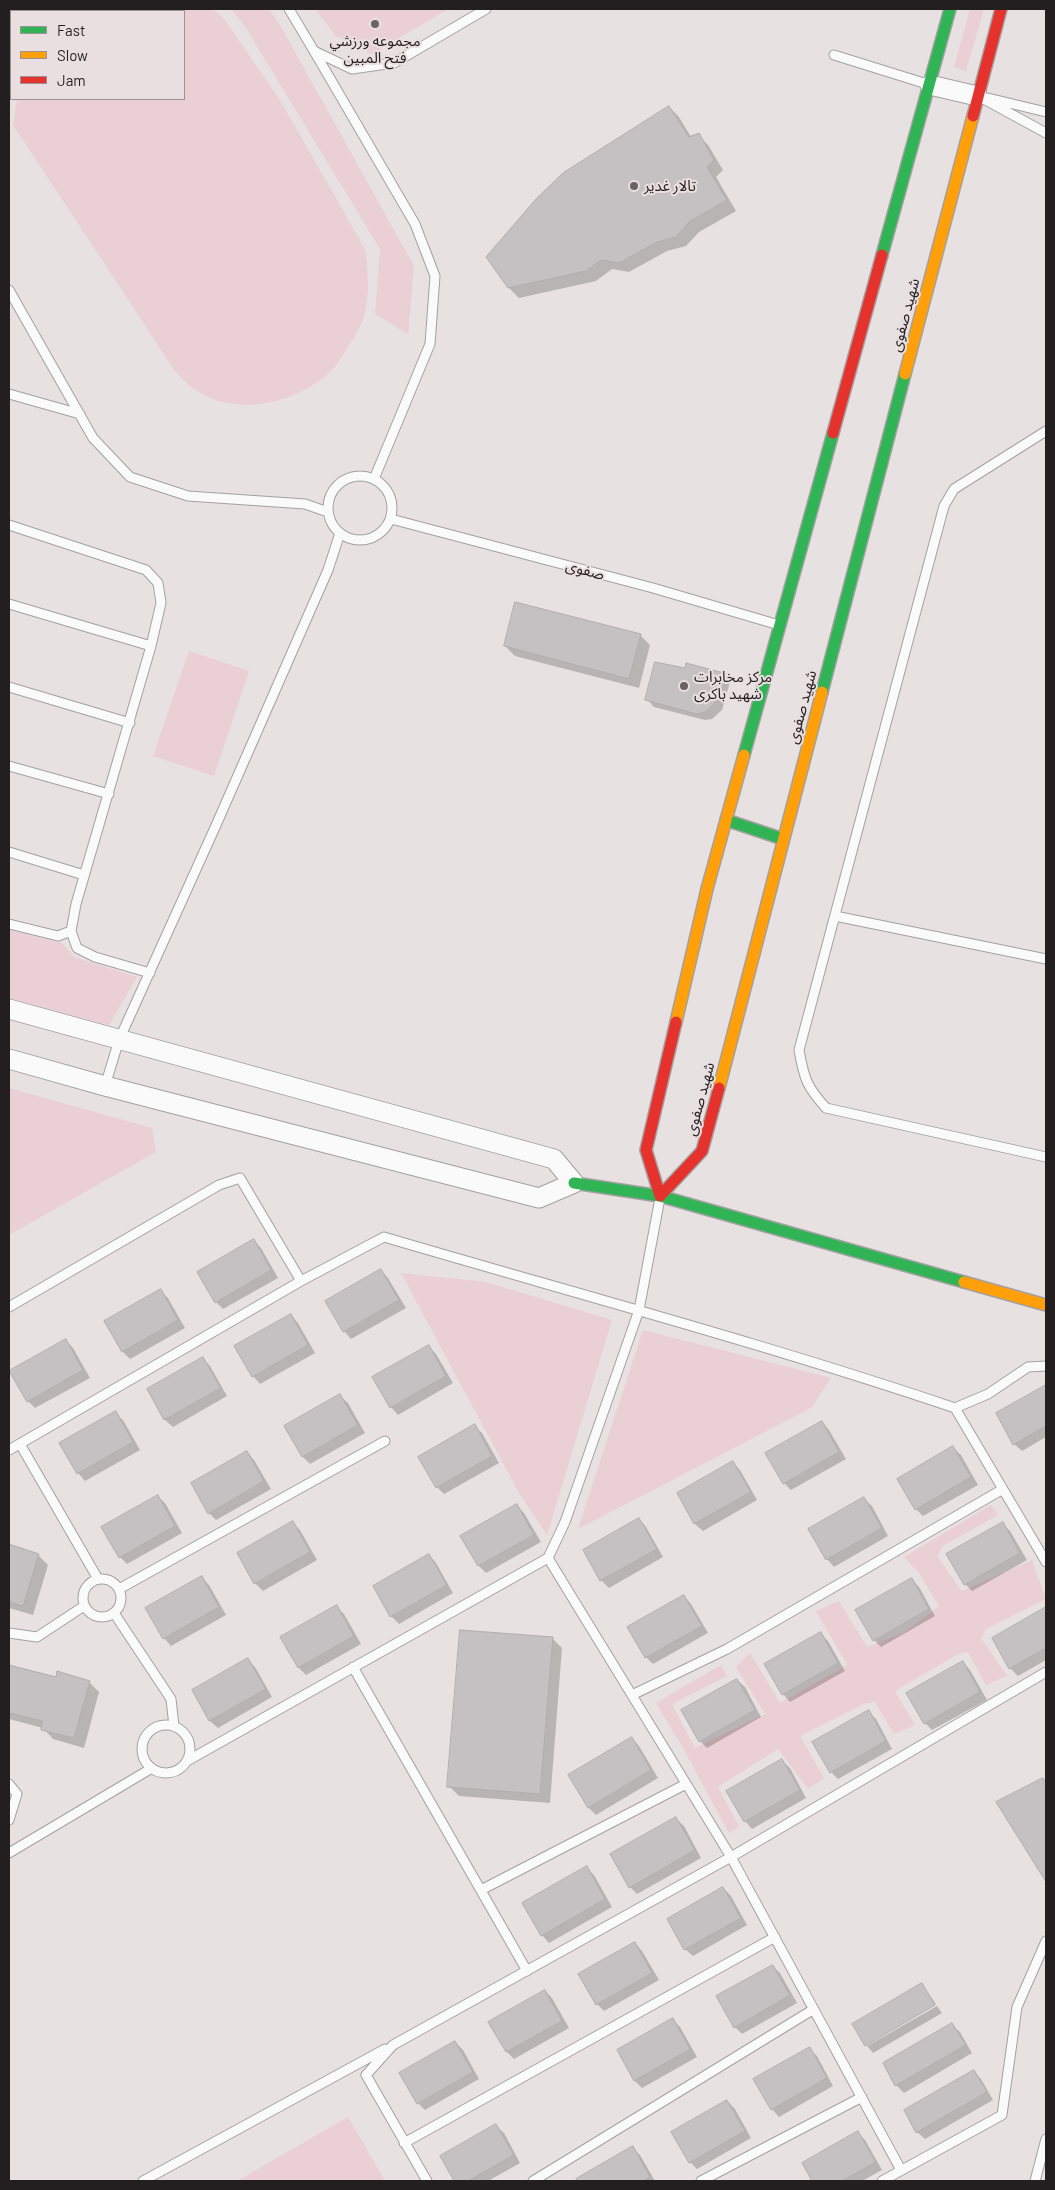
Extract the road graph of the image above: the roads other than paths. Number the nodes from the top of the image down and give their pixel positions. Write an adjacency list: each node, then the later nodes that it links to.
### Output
1 (289, 9): 5 (lane)
2 (486, 9): 5 (lane)
3 (950, 9): 7 (street)
4 (1001, 9): 8 (street, شهید صفوی)
5 (314, 51): 15 (lane)
6 (834, 55): 7 (lane)
7 (930, 85): 8 (street); 21 (street)
8 (977, 96): 9 (lane); 10 (lane); 28 (street, شهید صفوی)
9 (1046, 112)
10 (1046, 133)
11 (9, 290): 13 (lane)
12 (9, 394): 13 (lane)
13 (80, 414): 16 (lane)
14 (1046, 431): 31 (lane)
15 (374, 479): 16 (lane); 17 (lane)
16 (328, 512): 19 (lane)
17 (391, 519): 19 (lane); 21 (lane, صفوی)
18 (9, 525): 22 (lane)
19 (340, 533): 35 (lane)
20 (9, 604): 22 (lane)
21 (779, 625): 27 (street)
22 (151, 646): 24 (lane)
23 (9, 687): 24 (lane)
24 (130, 723): 26 (lane)
25 (9, 766): 26 (lane)
26 (109, 794): 30 (lane)
27 (726, 820): 28 (street); 42 (street)
28 (783, 839): 42 (street, شهید صفوی)
29 (9, 852): 30 (lane)
30 (84, 875): 33 (lane)
31 (835, 916): 34 (lane); 40 (lane)
32 (9, 924): 33 (lane)
33 (71, 931): 35 (lane)
34 (1046, 959)
35 (150, 973): 37 (lane)
36 (9, 1010): 37 (street)
37 (119, 1040): 39 (lane); 41 (street)
38 (9, 1059): 39 (street)
39 (104, 1086): 41 (street)
40 (1046, 1157)
41 (574, 1183): 42 (street)
42 (660, 1196): 44 (street); 46 (lane)
43 (301, 1281): 45 (lane); 46 (lane); 50 (lane)
44 (1046, 1305)
45 (9, 1307)
46 (639, 1310): 48 (lane); 53 (lane)
47 (1046, 1366): 48 (lane)
48 (955, 1408): 52 (lane)
49 (386, 1441): 56 (lane)
50 (20, 1444): 51 (lane); 55 (lane)
51 (9, 1450)
52 (1003, 1489): 54 (lane); 62 (lane)
53 (548, 1558): 60 (lane); 62 (lane)
54 (1046, 1562)
55 (98, 1579): 56 (lane); 57 (lane)
56 (119, 1588): 58 (lane)
57 (84, 1606): 58 (lane); 59 (lane)
58 (114, 1613): 63 (lane)
59 (9, 1633)
60 (353, 1668): 64 (lane); 71 (lane)
61 (1046, 1672): 70 (lane)
62 (632, 1695): 67 (lane)
63 (174, 1726): 64 (lane); 65 (lane)
64 (187, 1761): 65 (lane)
65 (152, 1768): 69 (lane)
66 (9, 1784): 68 (lane)
67 (686, 1784): 70 (lane); 71 (lane)
68 (9, 1820)
69 (9, 1853)
70 (731, 1857): 72 (lane); 74 (lane)
71 (481, 1890): 74 (lane)
72 (775, 1937): 75 (lane); 79 (lane)
73 (1046, 1941): 80 (lane)
74 (527, 1971): 76 (lane)
75 (814, 2009): 77 (lane); 83 (lane)
76 (394, 2044): 79 (lane); 81 (lane)
77 (862, 2096): 80 (lane); 84 (lane)
78 (1046, 2139): 86 (lane)
79 (404, 2143): 82 (lane)
80 (901, 2170): 85 (lane)
81 (144, 2181)
82 (427, 2181)
83 (533, 2181)
84 (701, 2181)
85 (882, 2181)
86 (1035, 2181)

